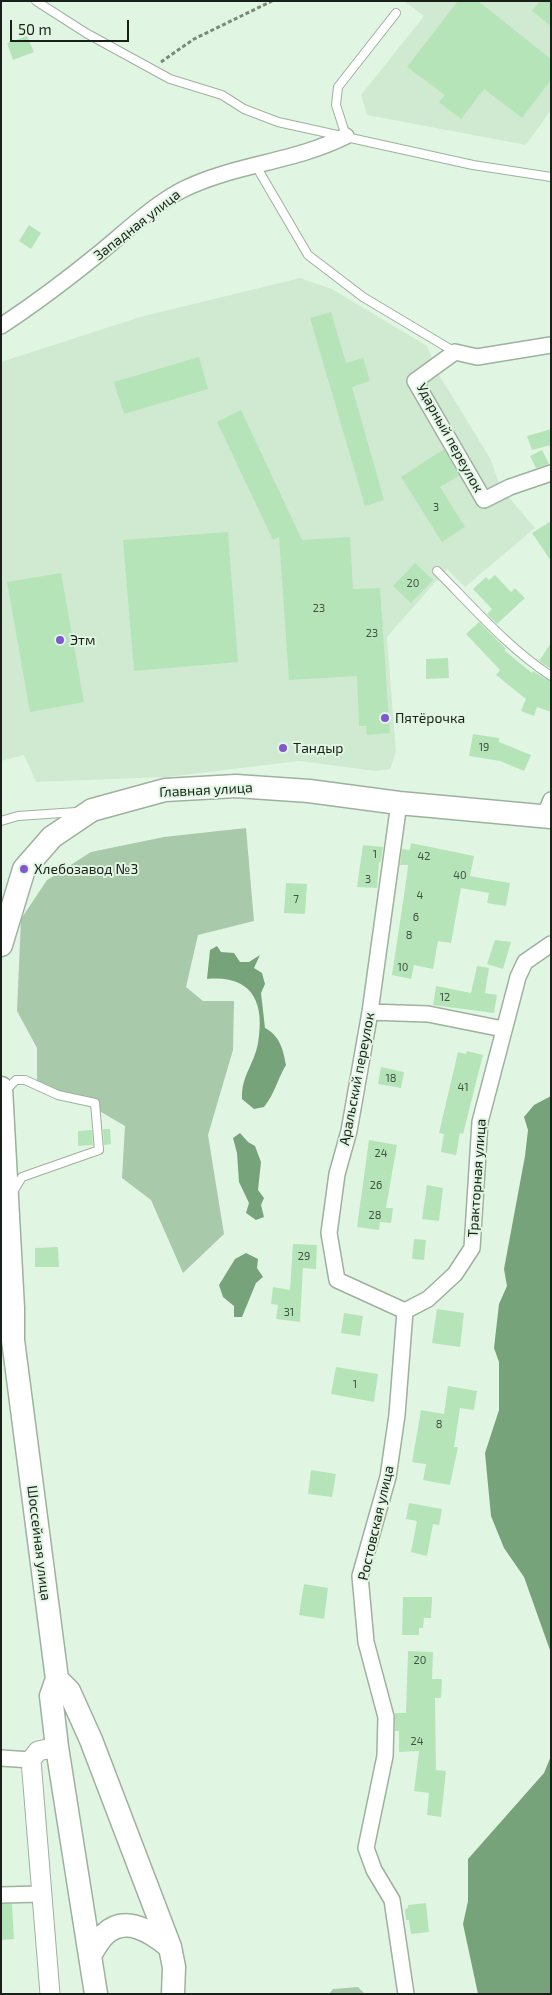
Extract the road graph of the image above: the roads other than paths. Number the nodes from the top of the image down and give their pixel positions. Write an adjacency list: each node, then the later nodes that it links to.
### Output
1 (36, 1): 3 (lane)
2 (396, 13): 3 (lane)
3 (346, 136): 4 (street, Западная улица); 5 (lane)
4 (256, 166): 6 (street, Западная улица); 8 (lane)
5 (551, 177)
6 (1, 326)
7 (551, 345): 8 (street)
8 (455, 352): 9 (street, Ударный переулок)
9 (551, 473)
10 (437, 571): 11 (lane)
11 (551, 676)
12 (399, 803): 13 (main road, Главная улица); 14 (main road, Главная улица); 18 (street, Аральский переулок)
13 (92, 810): 15 (lane); 17 (main road, Главная улица)
14 (548, 811)
15 (1, 821)
16 (551, 944): 19 (street, Тракторная улица)
17 (1, 945)
18 (370, 1012): 19 (street); 24 (street, Аральский переулок)
19 (503, 1029): 24 (street, Тракторная улица)
20 (1, 1088): 21 (main road, Шоссейная улица)
21 (2, 1094): 22 (main road, Шоссейная улица); 22 (lane)
22 (7, 1202): 23 (main road, Шоссейная улица)
23 (6, 1290): 25 (main road, Шоссейная улица)
24 (404, 1311): 36 (street, Ростовская улица)
25 (57, 1679): 26 (main road, Шоссейная улица); 31 (main road)
26 (58, 1748): 28 (street); 32 (main road, Шоссейная улица)
27 (1, 1758): 28 (street)
28 (31, 1760): 29 (street)
29 (41, 1894): 30 (street); 33 (street)
30 (1, 1895)
31 (170, 1947): 32 (main road); 35 (main road)
32 (90, 1955): 34 (main road, Шоссейная улица)
33 (50, 1994)
34 (96, 1994)
35 (173, 1994)
36 (406, 1994)

